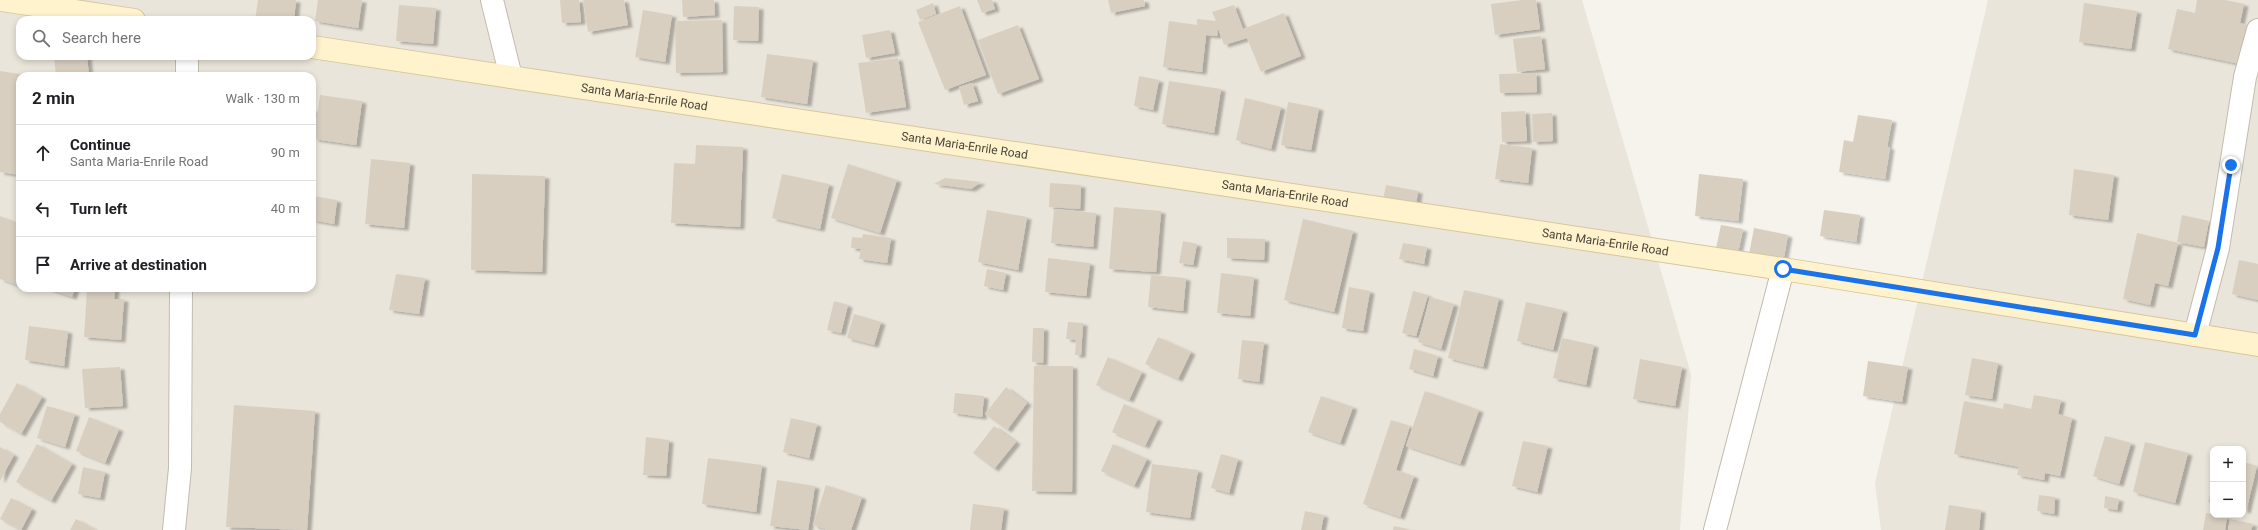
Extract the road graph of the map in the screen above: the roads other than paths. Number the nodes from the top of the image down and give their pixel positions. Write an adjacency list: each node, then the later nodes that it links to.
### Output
1 (2, 0): 3 (main road)
2 (492, 0): 8 (street)
3 (108, 16)
4 (2258, 30): 11 (street)
5 (316, 48): 8 (main road, Santa Maria-Enrile Road)
6 (187, 60): 7 (street)
7 (186, 72)
8 (511, 77): 9 (main road, Santa Maria-Enrile Road)
9 (1783, 269): 11 (main road, Santa Maria-Enrile Road); 14 (street)
10 (181, 292): 13 (street)
11 (2195, 335): 12 (main road, Santa Maria-Enrile Road)
12 (2258, 345)
13 (174, 530)
14 (1715, 530)

